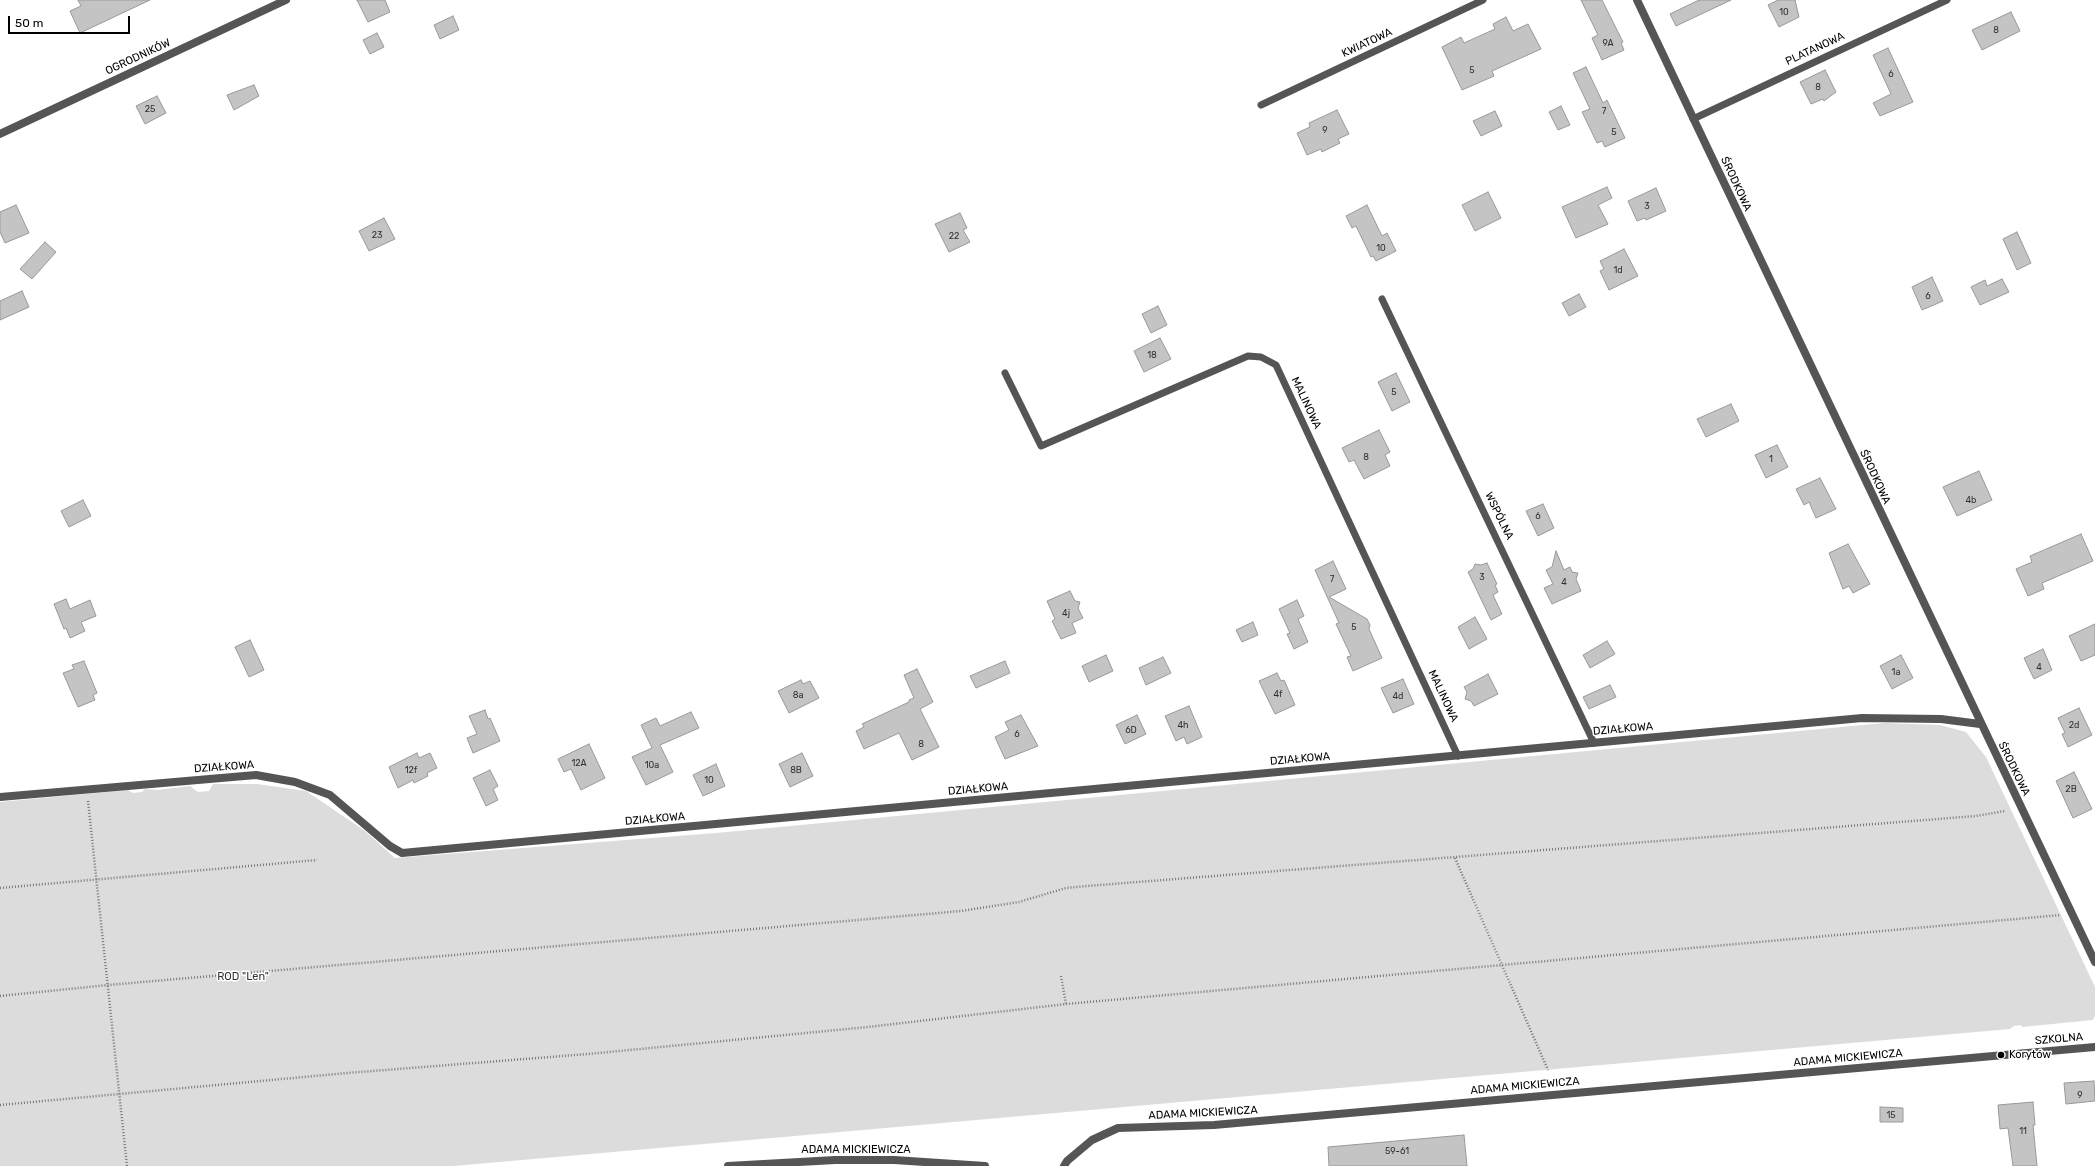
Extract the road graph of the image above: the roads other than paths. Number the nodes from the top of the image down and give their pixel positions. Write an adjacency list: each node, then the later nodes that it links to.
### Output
1 (286, 0): 7 (street, OGRODNIKÓW)
2 (1483, 0): 5 (lane, KWIATOWA)
3 (1637, 0): 6 (street, ŚRODKOWA)
4 (1947, 0): 6 (lane, PLATANOWA)
5 (1261, 105)
6 (1693, 118): 10 (street, ŚRODKOWA)
7 (0, 134)
8 (1382, 299): 11 (lane, WSPÓLNA)
9 (1005, 373): 12 (lane, MALINOWA)
10 (1980, 724): 11 (street, DZIAŁKOWA); 14 (street, ŚRODKOWA)
11 (1594, 743): 12 (street, DZIAŁKOWA)
12 (1458, 756): 13 (street, DZIAŁKOWA)
13 (0, 797)
14 (2095, 962)
15 (2095, 1047): 16 (street, SZKOLNA)
16 (2001, 1055): 19 (street, ADAMA MICKIEWICZA)
17 (728, 1166): 18 (street, ADAMA MICKIEWICZA)
18 (985, 1166)
19 (1064, 1166)

